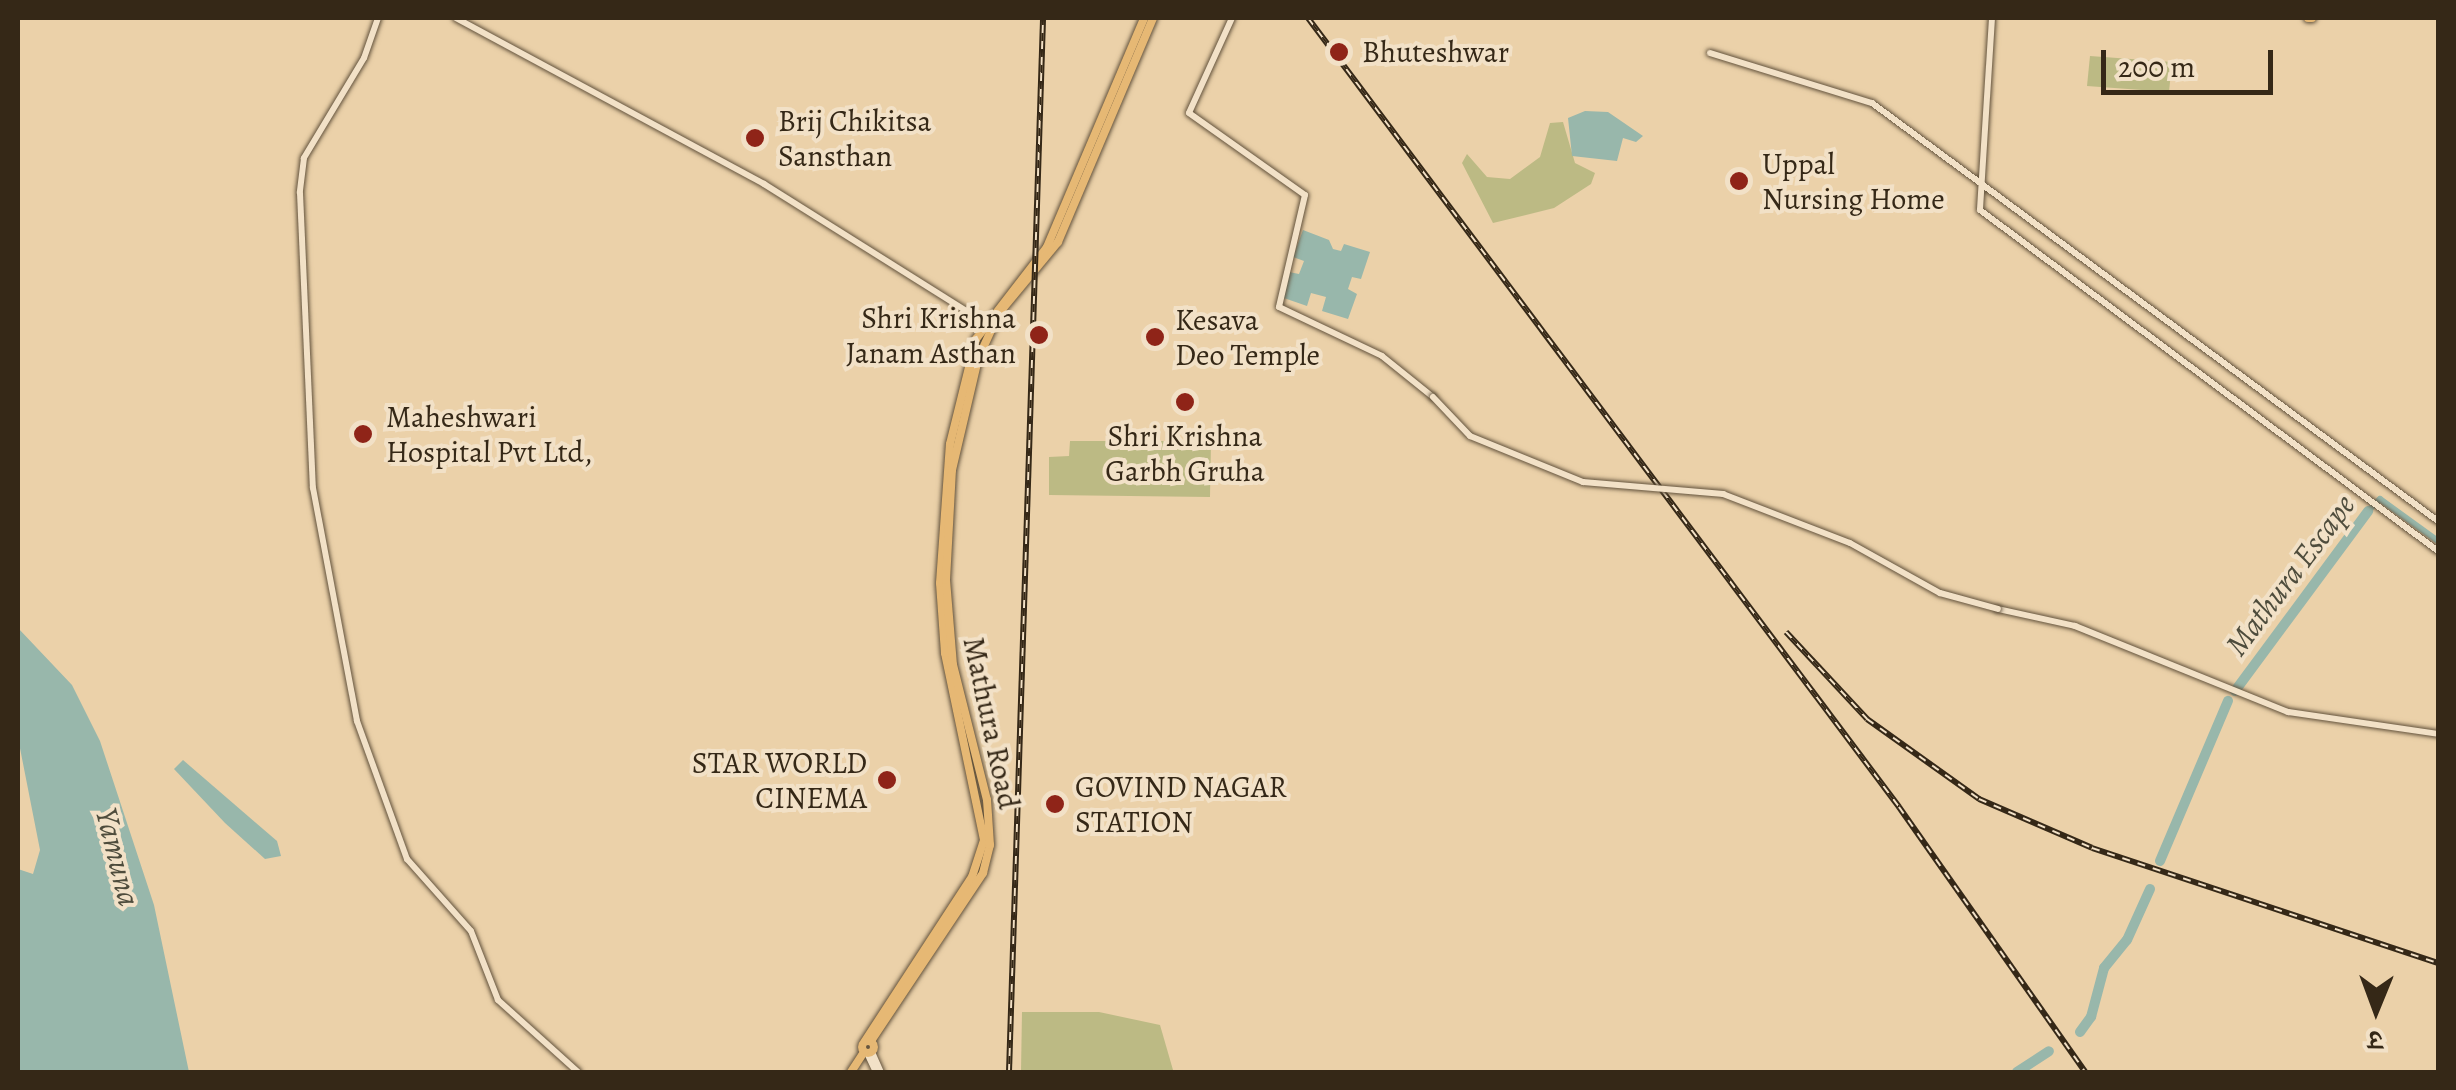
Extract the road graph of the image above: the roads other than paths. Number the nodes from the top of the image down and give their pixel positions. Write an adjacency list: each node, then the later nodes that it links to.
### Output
1 (378, 18): 15 (street)
2 (456, 18): 9 (street)
3 (1144, 18): 9 (main road)
4 (1153, 18): 9 (main road)
5 (1232, 18): 12 (street, bridge)
6 (1992, 18): 8 (street)
7 (1710, 53): 8 (street)
8 (1980, 180): 10 (street); 11 (street)
9 (987, 324): 13 (main road, Mathura Road); 13 (main road, Mathura Road)
10 (2438, 521)
11 (2438, 550)
12 (2438, 734)
13 (914, 966): 14 (main road, Mathura Road)
14 (868, 1052): 16 (main road); 17 (street)
15 (578, 1072)
16 (851, 1072)
17 (878, 1072)

